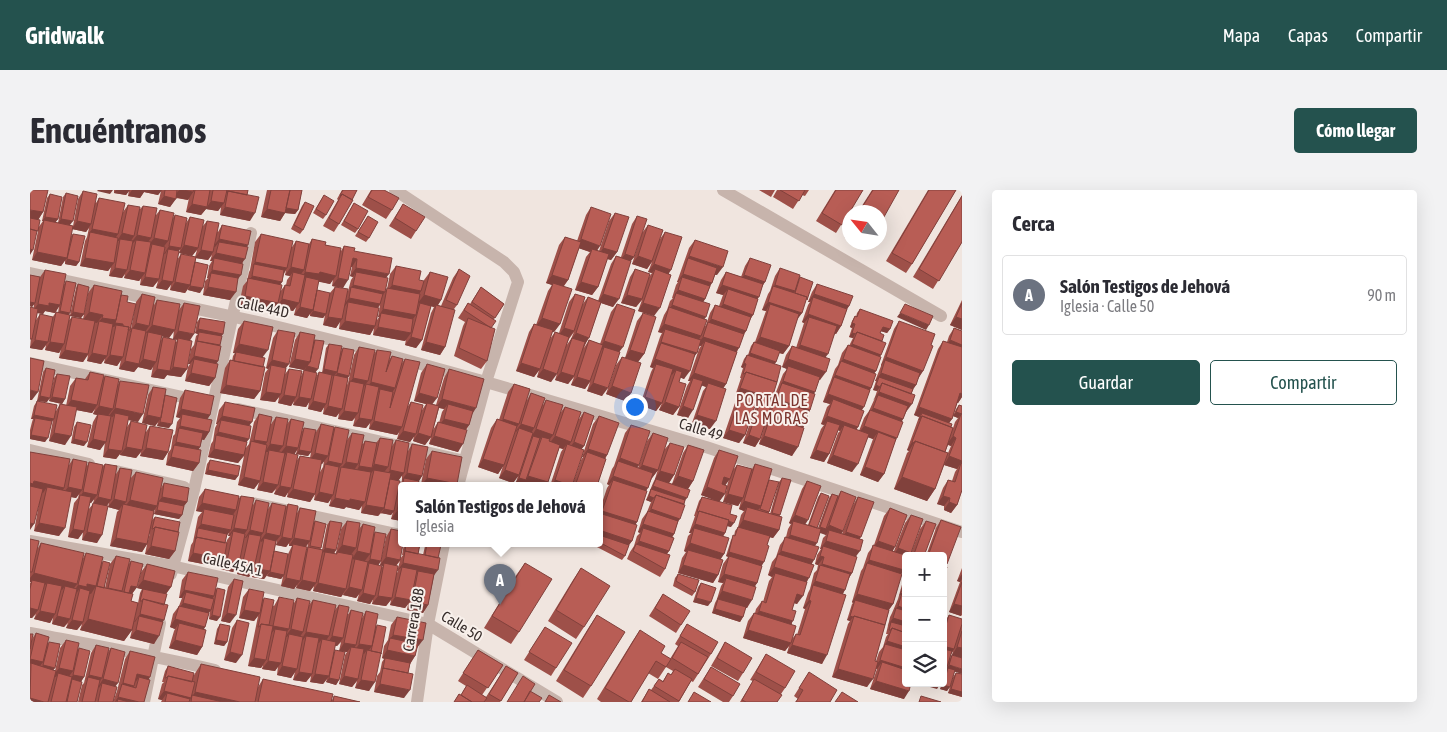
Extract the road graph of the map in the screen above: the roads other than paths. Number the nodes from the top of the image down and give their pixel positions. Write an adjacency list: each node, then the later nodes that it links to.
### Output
1 (395, 190): 8 (street)
2 (723, 190): 5 (street)
3 (251, 233): 6 (street)
4 (30, 273): 6 (street, Calle 44D)
5 (942, 316)
6 (232, 317): 8 (street, Calle 44D); 9 (street)
7 (30, 363): 9 (street)
8 (486, 382): 11 (street); 15 (street, Calle 49)
9 (213, 404): 11 (street); 13 (street)
10 (30, 450): 13 (street)
11 (464, 462): 12 (street)
12 (459, 482)
13 (198, 491): 19 (street)
14 (241, 500): 16 (street)
15 (962, 532)
16 (398, 534)
17 (30, 541): 19 (street, Calle 45A 1)
18 (442, 547): 22 (street, Carrera 18B)
19 (172, 566): 20 (street); 22 (street, Calle 45A 1)
20 (168, 584)
21 (163, 611): 24 (street)
22 (428, 624): 27 (street, Carrera 18B); 28 (street, Calle 50)
23 (30, 632): 24 (street)
24 (153, 655): 25 (street); 26 (street)
25 (230, 673)
26 (144, 702)
27 (417, 702)
28 (557, 702)

